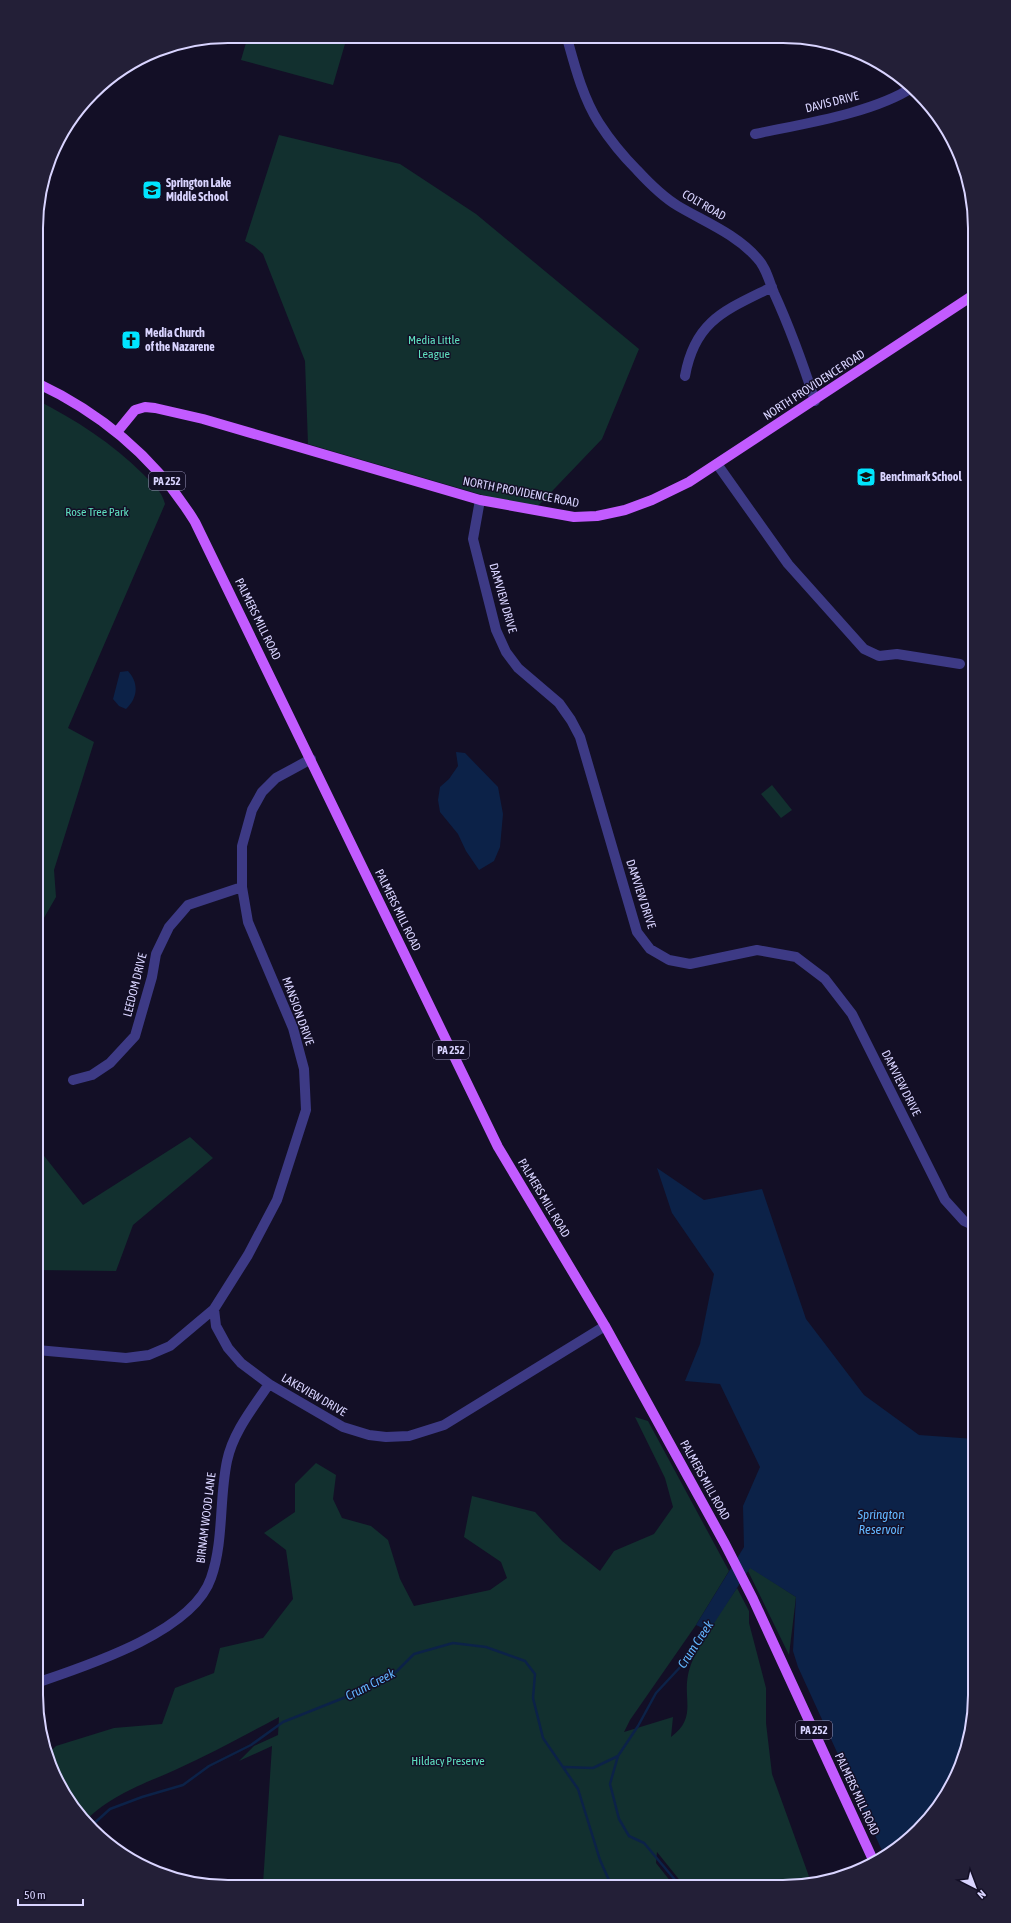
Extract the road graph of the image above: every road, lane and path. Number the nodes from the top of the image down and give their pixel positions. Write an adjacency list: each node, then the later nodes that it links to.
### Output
1 (568, 43): 4 (street, COLT ROAD)
2 (907, 91): 3 (street, DAVIS DRIVE)
3 (755, 134)
4 (772, 287): 6 (street); 8 (street, COLT ROAD)
5 (968, 299): 8 (main road, NORTH PROVIDENCE ROAD)
6 (685, 376)
7 (43, 386): 9 (main road, PA 252)
8 (814, 401): 10 (main road, NORTH PROVIDENCE ROAD)
9 (117, 432): 11 (main road, NORTH PROVIDENCE ROAD); 13 (main road, PALMERS MILL ROAD / PA 252)
10 (717, 464): 11 (main road, NORTH PROVIDENCE ROAD); 12 (street)
11 (480, 500): 16 (street, DAMVIEW DRIVE)
12 (960, 664)
13 (311, 760): 14 (street, MANSION DRIVE); 18 (main road, PALMERS MILL ROAD / PA 252)
14 (242, 887): 15 (street, LEEDOM DRIVE); 17 (street, MANSION DRIVE)
15 (73, 1080)
16 (968, 1223)
17 (214, 1309): 19 (street); 20 (street, LAKEVIEW DRIVE)
18 (605, 1326): 20 (street, LAKEVIEW DRIVE); 22 (main road, PALMERS MILL ROAD / PA 252)
19 (43, 1351)
20 (269, 1384): 21 (street, BIRNAM WOOD LANE)
21 (43, 1681)
22 (872, 1857)

